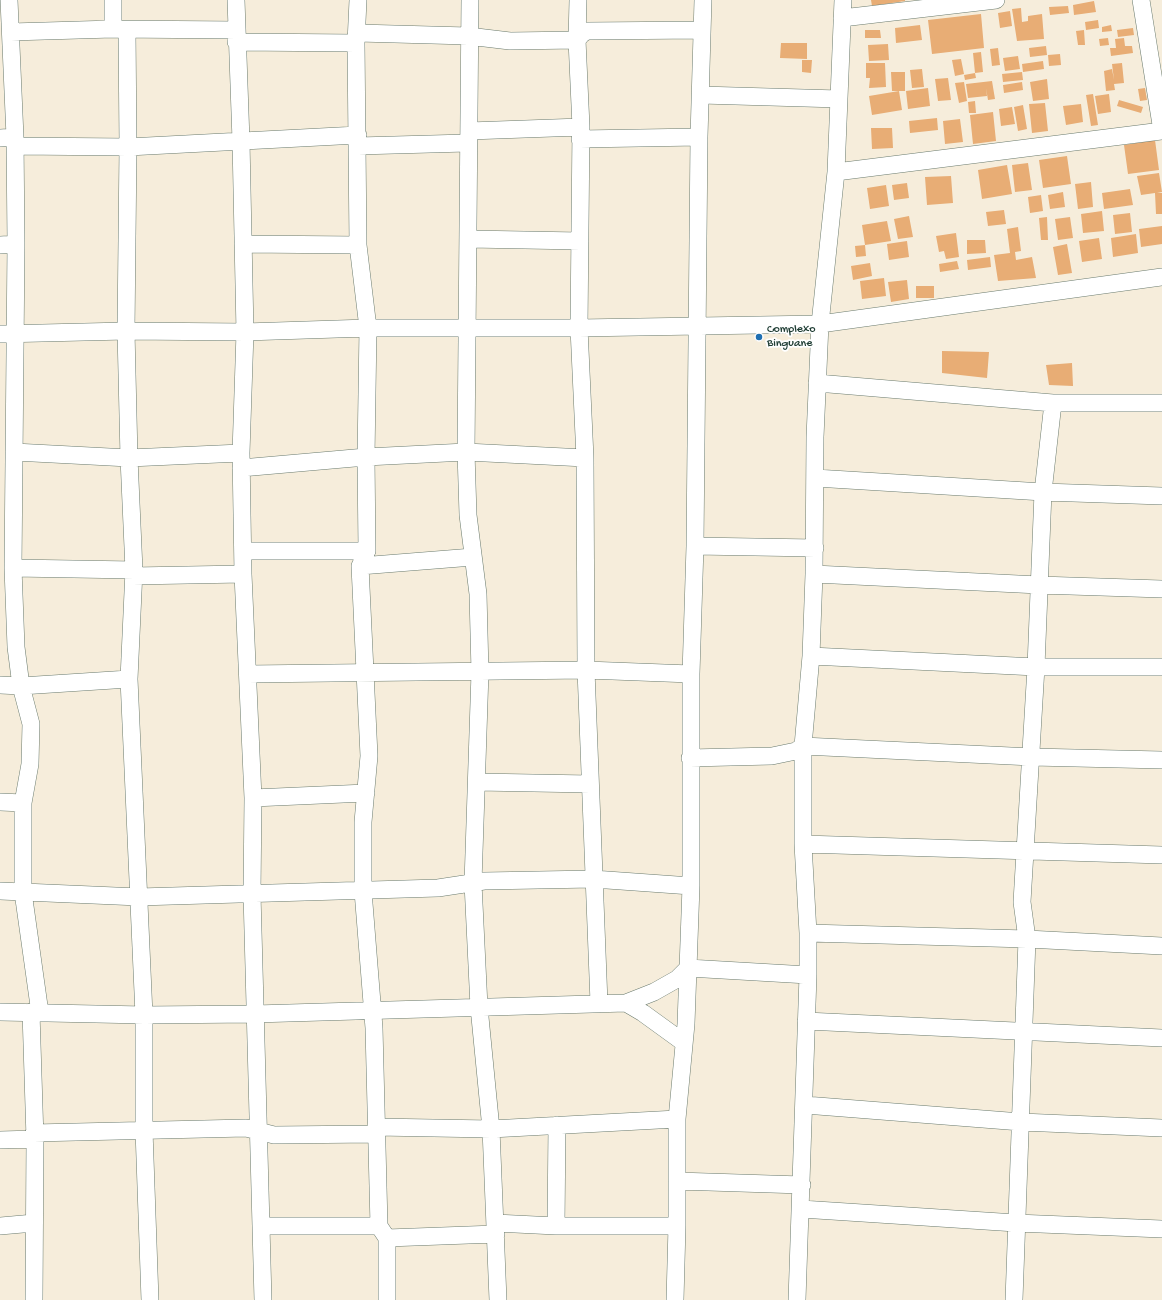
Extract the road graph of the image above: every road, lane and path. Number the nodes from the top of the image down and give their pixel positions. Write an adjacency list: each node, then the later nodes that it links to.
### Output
1 (9, 0): 14 (street)
2 (114, 0): 12 (street)
3 (236, 0): 15 (street)
4 (358, 0): 17 (street)
5 (470, 0): 16 (street)
6 (578, 0): 18 (street)
7 (703, 0): 13 (street)
8 (843, 0): 11 (street)
9 (996, 0): 11 (street)
10 (1141, 0): 22 (street)
11 (842, 18): 21 (street)
12 (120, 30): 14 (street); 15 (street); 29 (street)
13 (701, 30): 18 (street); 20 (street)
14 (11, 32): 19 (street)
15 (236, 36): 17 (street); 28 (street)
16 (468, 36): 17 (street); 18 (street); 24 (street)
17 (357, 38): 27 (street)
18 (577, 40): 23 (street)
19 (6, 49): 26 (street)
20 (701, 95): 21 (street); 25 (street)
21 (839, 99): 30 (street)
22 (1162, 131): 30 (street)
23 (580, 133): 24 (street); 25 (street); 32 (street)
24 (468, 137): 27 (street); 31 (street)
25 (699, 137): 38 (street)
26 (10, 140): 29 (street); 33 (street)
27 (358, 140): 28 (street); 35 (street)
28 (241, 142): 29 (street); 34 (street)
29 (128, 147): 42 (street)
30 (836, 172): 37 (street)
31 (469, 239): 32 (street); 40 (street)
32 (580, 241): 41 (street)
33 (8, 244): 44 (street)
34 (243, 244): 35 (street); 43 (street)
35 (358, 245): 39 (street)
36 (1162, 277): 37 (street)
37 (820, 324): 38 (street); 45 (street)
38 (696, 327): 41 (street); 58 (street)
39 (368, 328): 40 (street); 43 (street); 50 (street)
40 (467, 328): 41 (street); 49 (street)
41 (579, 328): 52 (street)
42 (126, 331): 43 (street); 44 (street); 51 (street)
43 (245, 332): 53 (street)
44 (7, 334): 48 (street)
45 (817, 383): 46 (street); 55 (street)
46 (1053, 403): 47 (street); 56 (street)
47 (1162, 403)
48 (14, 452): 51 (street); 54 (street)
49 (466, 452): 50 (street); 52 (street); 61 (street)
50 (366, 457): 53 (street); 62 (street)
51 (129, 458): 53 (street); 64 (street)
52 (585, 458): 72 (street)
53 (241, 460): 60 (street)
54 (7, 476): 63 (street)
55 (815, 478): 56 (street); 59 (street)
56 (1043, 492): 57 (street); 67 (street)
57 (1162, 496)
58 (695, 546): 59 (street); 76 (street)
59 (815, 548): 66 (street)
60 (243, 550): 62 (street); 65 (street)
61 (473, 557): 62 (street); 73 (street)
62 (364, 558): 75 (street)
63 (9, 563): 64 (street); 79 (street)
64 (134, 573): 65 (street); 77 (street)
65 (243, 574): 74 (street)
66 (814, 574): 67 (street); 69 (street)
67 (1040, 585): 68 (street); 70 (street)
68 (1162, 589)
69 (811, 656): 70 (street); 80 (street)
70 (1036, 667): 71 (street); 81 (street)
71 (1162, 667)
72 (586, 670): 73 (street); 76 (street); 85 (street)
73 (480, 672): 75 (street); 84 (street)
74 (248, 674): 75 (street); 87 (street)
75 (366, 674): 86 (street)
76 (691, 674): 82 (street)
77 (130, 679): 79 (street); 100 (street)
78 (0, 685): 79 (street)
79 (21, 686): 89 (street)
80 (803, 746): 81 (street); 82 (street); 90 (street)
81 (1032, 757): 83 (street); 91 (street)
82 (690, 758): 95 (street)
83 (1162, 760)
84 (477, 782): 85 (street); 94 (street)
85 (590, 784): 93 (street)
86 (366, 793): 87 (street); 96 (street)
87 (253, 798): 99 (street)
88 (0, 802): 89 (street)
89 (23, 803): 98 (street)
90 (803, 844): 91 (street); 101 (street)
91 (1024, 850): 92 (street); 102 (street)
92 (1162, 855)
93 (593, 879): 94 (street); 95 (street); 106 (street)
94 (473, 883): 96 (street); 108 (street)
95 (691, 886): 104 (street)
96 (363, 890): 99 (street); 109 (street)
97 (0, 891): 98 (street)
98 (23, 892): 100 (street); 111 (street)
99 (252, 894): 100 (street); 112 (street)
100 (139, 897): 113 (street)
101 (808, 933): 102 (street); 105 (street)
102 (1026, 939): 103 (street); 115 (street)
103 (1162, 946)
104 (688, 968): 105 (street); 107 (street); 117 (street)
105 (808, 975): 114 (street)
106 (599, 1003): 107 (street); 108 (street)
107 (626, 1003): 117 (street)
108 (479, 1007): 109 (street); 123 (street)
109 (371, 1010): 112 (street); 126 (street)
110 (0, 1012): 111 (street)
111 (36, 1013): 113 (street); 127 (street)
112 (255, 1014): 113 (street); 125 (street)
113 (144, 1015): 124 (street)
114 (806, 1021): 115 (street); 118 (street)
115 (1024, 1032): 116 (street); 120 (street)
116 (1162, 1038)
117 (683, 1042): 119 (street)
118 (805, 1105): 120 (street); 130 (street)
119 (677, 1119): 121 (street); 129 (street)
120 (1021, 1122): 122 (street); 133 (street)
121 (557, 1125): 123 (street); 136 (street)
122 (1162, 1128)
123 (491, 1129): 126 (street); 138 (street)
124 (144, 1130): 125 (street); 127 (street); 142 (street)
125 (260, 1130): 126 (street); 135 (street)
126 (376, 1130): 140 (street)
127 (34, 1136): 128 (street); 132 (street)
128 (0, 1140)
129 (677, 1181): 130 (street); 137 (street)
130 (802, 1185): 131 (street)
131 (801, 1209): 133 (street); 147 (street)
132 (34, 1223): 134 (street); 141 (street)
133 (1016, 1223): 139 (street); 148 (street)
134 (0, 1226)
135 (261, 1226): 140 (street); 143 (street)
136 (556, 1226): 137 (street); 138 (street)
137 (677, 1226): 146 (street)
138 (496, 1229): 140 (street); 145 (street)
139 (1162, 1229)
140 (383, 1232): 144 (street)
141 (34, 1300)
142 (150, 1300)
143 (263, 1300)
144 (386, 1300)
145 (498, 1300)
146 (675, 1300)
147 (797, 1300)
148 (1014, 1300)

